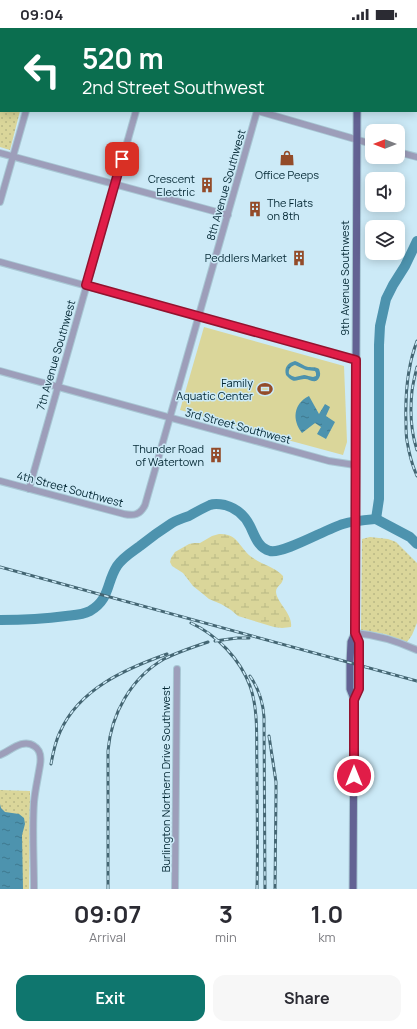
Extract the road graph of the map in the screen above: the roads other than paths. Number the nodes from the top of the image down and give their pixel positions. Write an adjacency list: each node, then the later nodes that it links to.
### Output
1 (26, 112): 10 (street)
2 (136, 112): 12 (street, 7th Avenue Southwest)
3 (258, 112): 14 (street, 8th Avenue Southwest)
4 (262, 112): 6 (street)
5 (357, 112): 6 (main road, 9th Avenue Southwest)
6 (357, 139): 7 (street); 18 (main road, 9th Avenue Southwest)
7 (365, 142)
8 (0, 152): 10 (street)
9 (405, 154): 11 (street)
10 (13, 156): 12 (street); 13 (street)
11 (417, 157)
12 (115, 184): 14 (street); 16 (street, 7th Avenue Southwest)
13 (0, 202)
14 (228, 215): 17 (street, 8th Avenue Southwest)
15 (0, 262): 16 (street)
16 (86, 285): 17 (street); 20 (street, 7th Avenue Southwest)
17 (199, 317): 18 (street); 21 (street, 8th Avenue Southwest)
18 (356, 360): 22 (main road, 9th Avenue Southwest)
19 (0, 371): 20 (street, 3rd Street Southwest)
20 (58, 387): 21 (street, 3rd Street Southwest); 24 (street, 7th Avenue Southwest)
21 (170, 418): 22 (street, 3rd Street Southwest); 25 (street, 8th Avenue Southwest)
22 (355, 465): 26 (main road, 9th Avenue Southwest)
23 (0, 481): 24 (street, 4th Street Southwest)
24 (29, 489): 25 (street, 4th Street Southwest)
25 (136, 515)
26 (355, 633): 27 (street); 30 (main road, 9th Avenue Southwest)
27 (417, 650)
28 (176, 669): 32 (street, Burlington Northern Drive Southwest)
29 (0, 755): 31 (street)
30 (353, 878): 33 (main road); 34 (main road, 9th Avenue Southwest)
31 (34, 889)
32 (175, 889)
33 (348, 889)
34 (353, 889)

